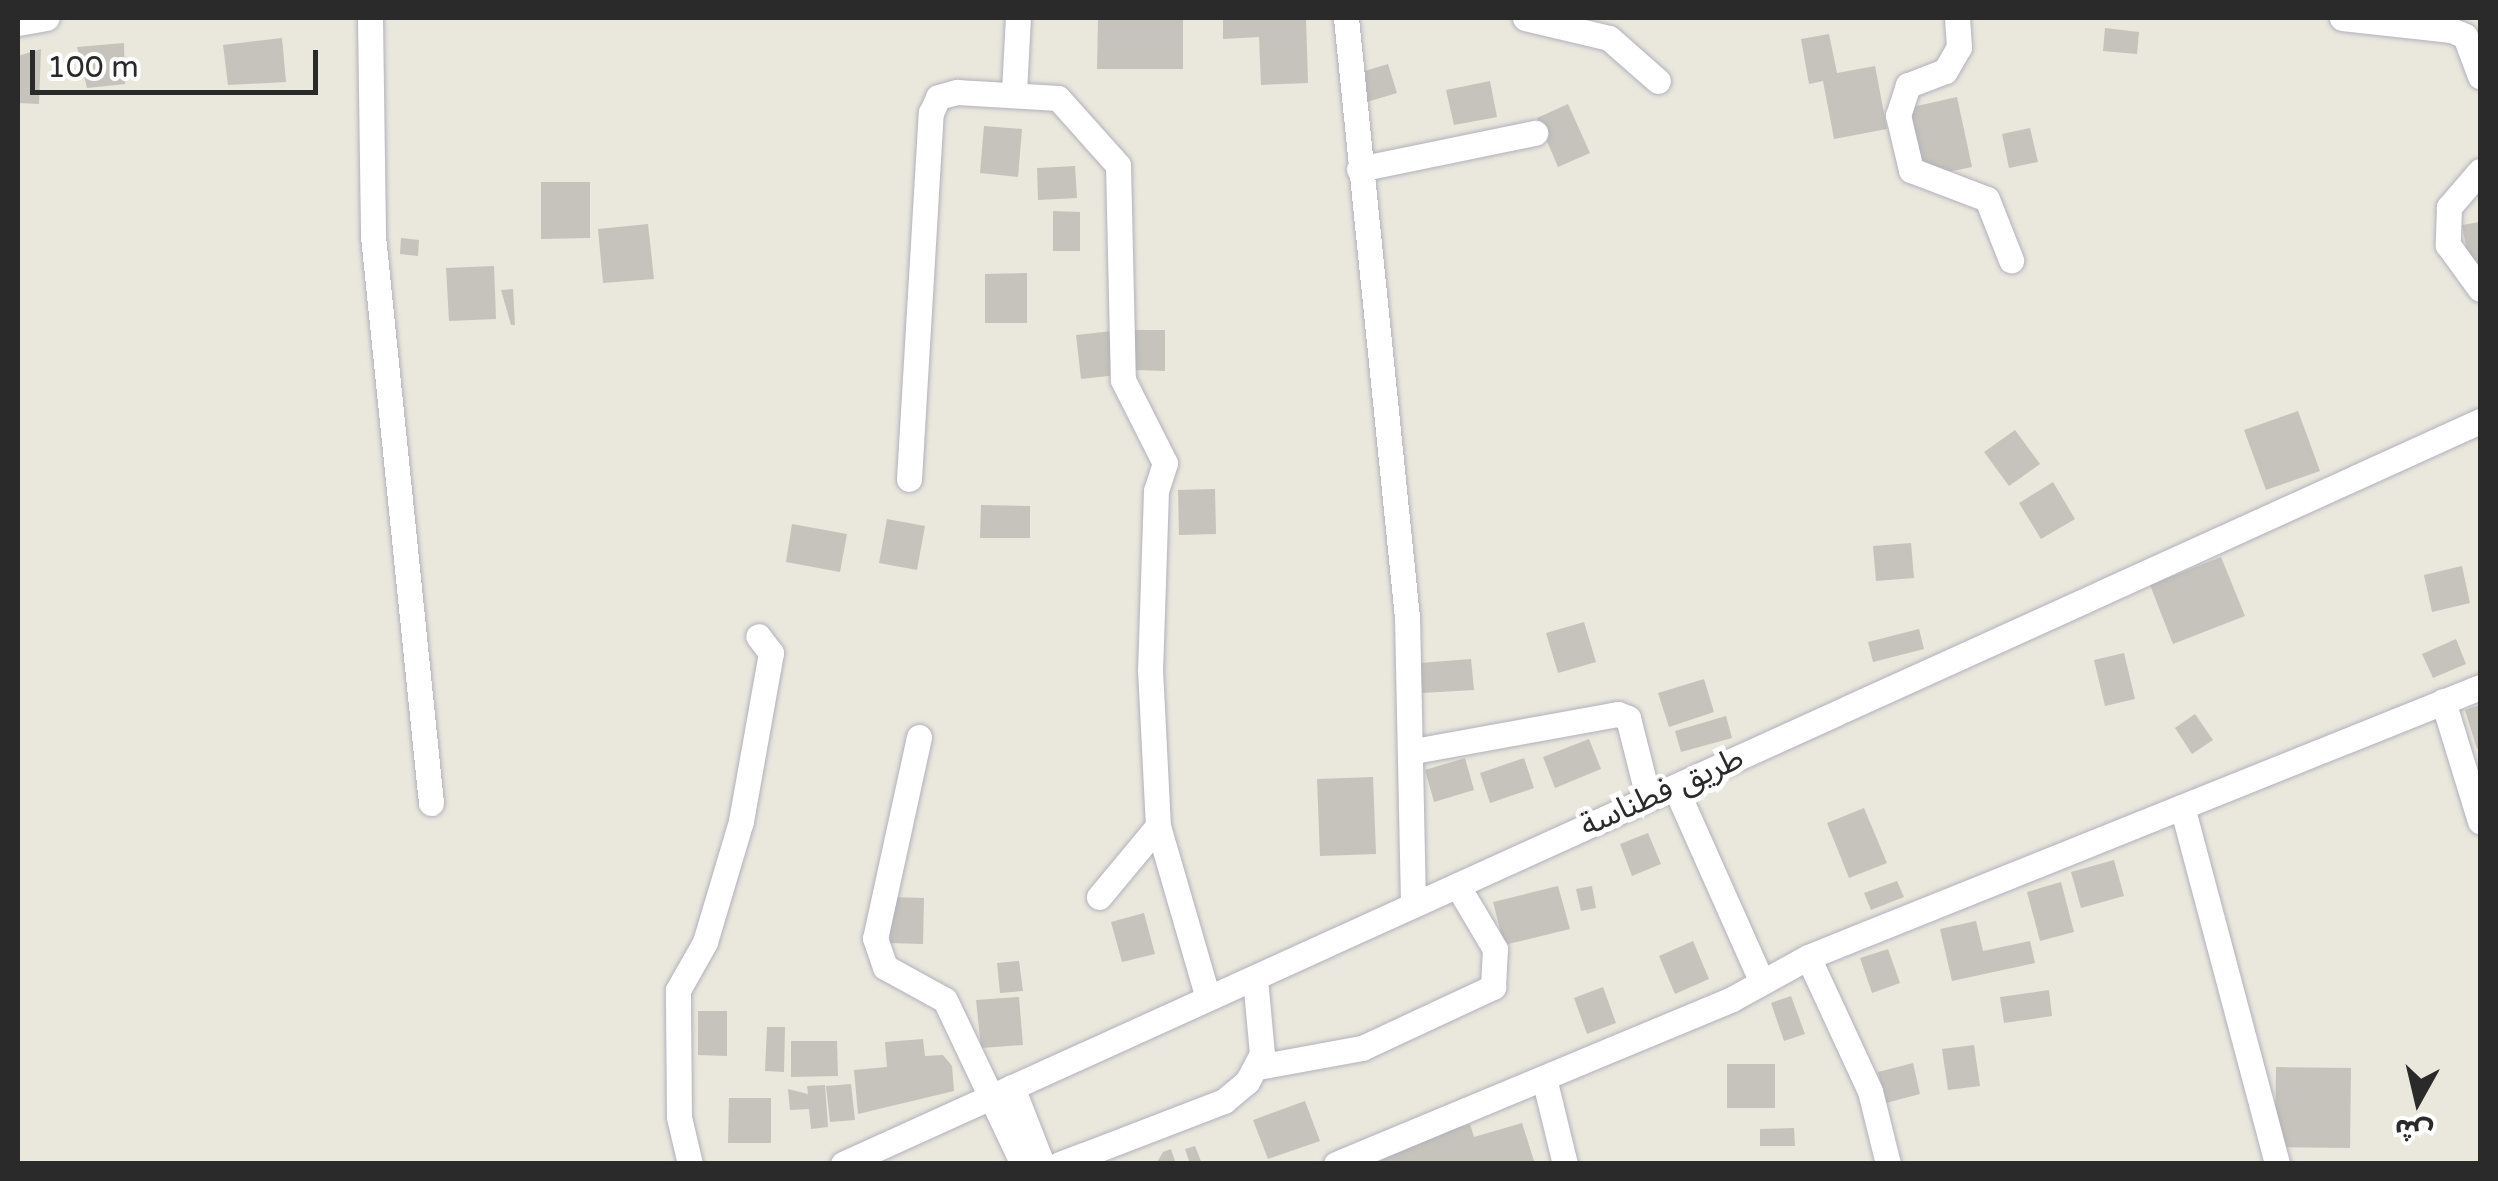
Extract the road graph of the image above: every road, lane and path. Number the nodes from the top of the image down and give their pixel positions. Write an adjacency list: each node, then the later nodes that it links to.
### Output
1 (47, 18): 8 (street)
2 (370, 18): 26 (street)
3 (1018, 18): 11 (street)
4 (1346, 18): 13 (street)
5 (1525, 18): 10 (street)
6 (1957, 18): 15 (street)
7 (2342, 18): 9 (street)
8 (18, 23)
9 (2480, 76)
10 (1658, 81)
11 (1014, 91): 18 (street); 29 (street)
12 (1535, 133): 13 (street)
13 (1359, 169): 23 (street)
14 (2480, 170): 16 (street)
15 (2011, 260)
16 (2480, 289)
17 (2480, 421): 24 (street, طريق فطناسة)
18 (909, 479)
19 (758, 636): 40 (street)
20 (2480, 687): 21 (street)
21 (2443, 701): 27 (street); 28 (street)
22 (919, 738): 39 (street)
23 (1414, 751): 25 (street); 32 (street)
24 (1675, 787): 25 (street, طريق فطناسة); 35 (street)
25 (1648, 797): 30 (street, طريق فطناسة)
26 (432, 803)
27 (2183, 810): 33 (street); 48 (street)
28 (2480, 821)
29 (1158, 826): 31 (street); 36 (street)
30 (1458, 884): 32 (street, طريق فطناسة); 37 (street)
31 (1100, 897)
32 (1413, 905): 34 (street, طريق فطناسة)
33 (1808, 957): 35 (street); 47 (street)
34 (1255, 978): 36 (street, طريق فطناسة); 37 (street)
35 (1761, 980): 38 (street)
36 (1208, 998): 39 (street, طريق فطناسة)
37 (1258, 1067): 44 (street)
38 (1544, 1078): 45 (street); 46 (street)
39 (1002, 1092): 41 (street, طريق فطناسة); 42 (street); 43 (street)
40 (690, 1164)
41 (843, 1164)
42 (1023, 1164)
43 (1042, 1164)
44 (1060, 1164)
45 (1336, 1164)
46 (1565, 1164)
47 (1888, 1164)
48 (2278, 1164)

